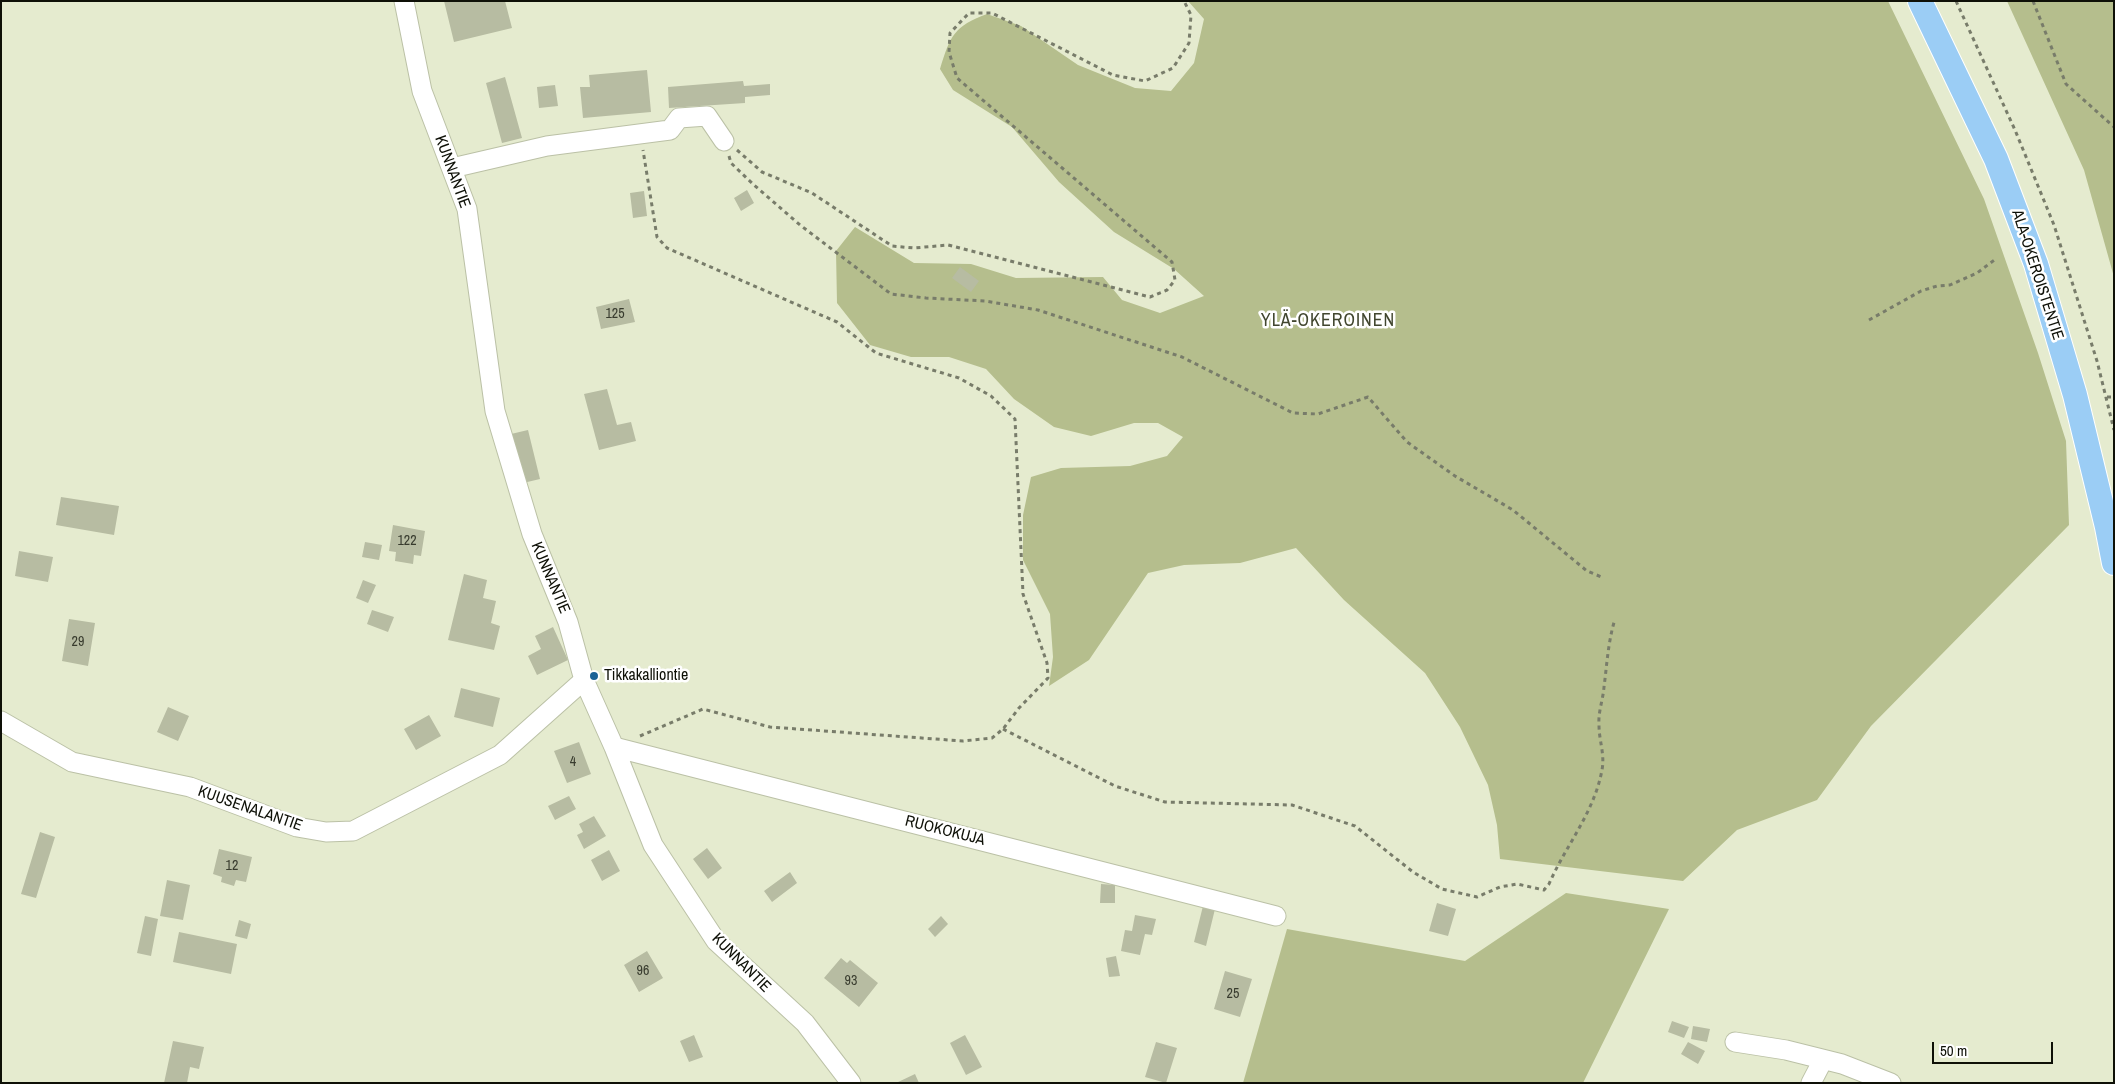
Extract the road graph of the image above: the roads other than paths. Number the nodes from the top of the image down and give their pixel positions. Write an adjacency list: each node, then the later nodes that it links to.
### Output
1 (404, 1): 4 (street, KUNNANTIE)
2 (1920, 1): 5 (main road, ALA-OKEROISTENTIE)
3 (724, 141): 4 (street)
4 (452, 168): 6 (street, KUNNANTIE)
5 (2114, 563)
6 (584, 680): 7 (street, KUUSENALANTIE); 8 (street, KUNNANTIE)
7 (1, 721)
8 (614, 747): 9 (street, RUOKOKUJA); 12 (street, KUNNANTIE)
9 (1276, 916)
10 (1735, 1042): 11 (street)
11 (1823, 1060): 13 (street); 14 (street)
12 (851, 1083)
13 (1811, 1083)
14 (1890, 1083)

